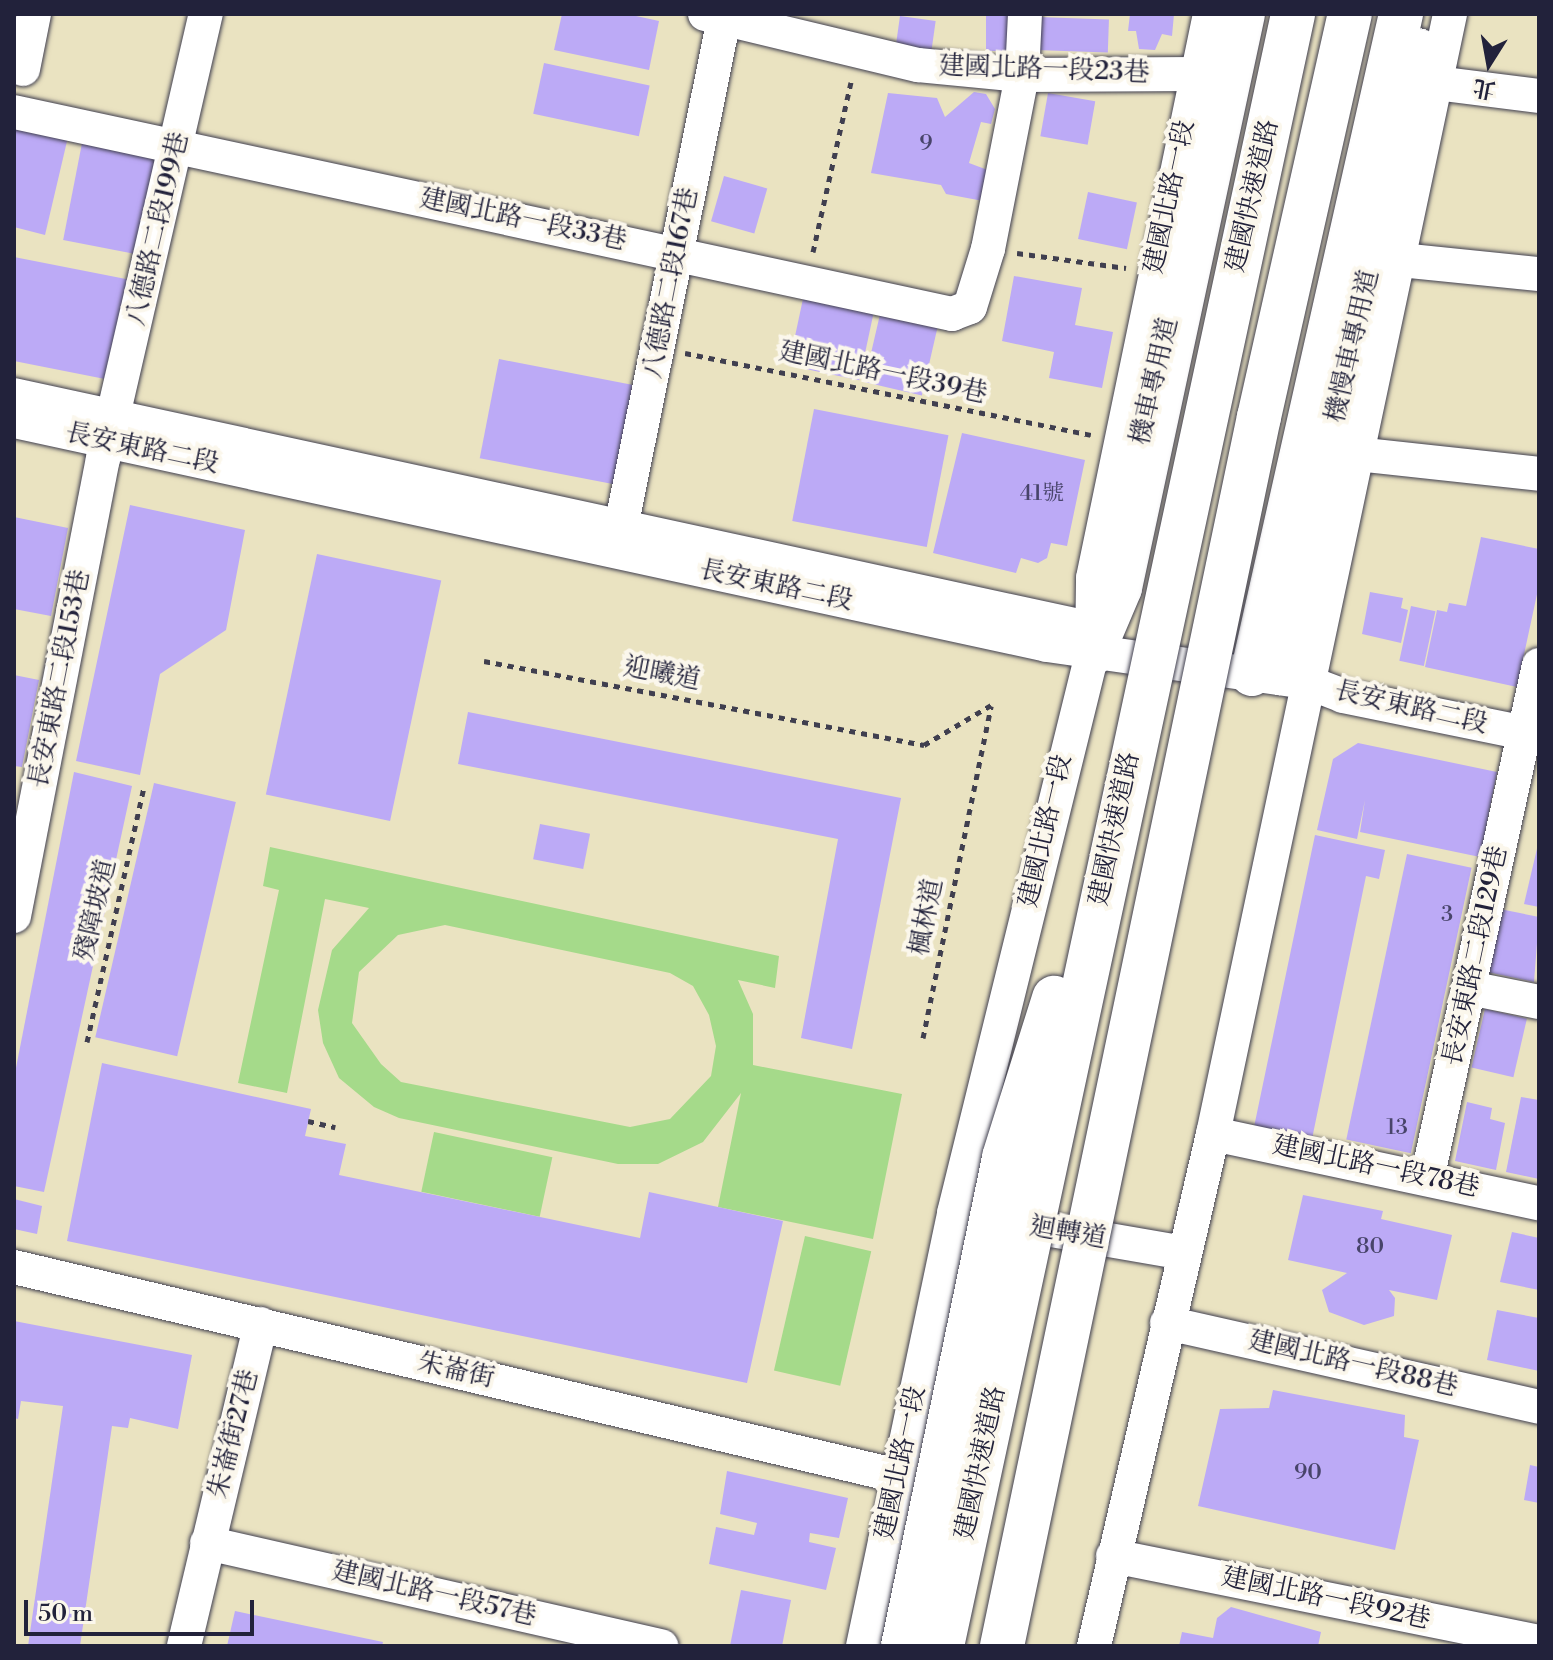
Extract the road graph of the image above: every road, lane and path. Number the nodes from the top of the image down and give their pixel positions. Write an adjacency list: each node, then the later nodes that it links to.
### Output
1 (34, 14): 14 (street)
2 (206, 14): 20 (street, 八德路二段199巷)
3 (1025, 14): 16 (street)
4 (1210, 14): 15 (street, 建國北路一段)
5 (1236, 14): 35 (street, 機車專用道)
6 (1243, 14): 35 (highway)
7 (1293, 14): 40 (highway, 建國快速道路, bridge)
8 (1350, 14): 69 (highway, 建國快速道路, bridge)
9 (1401, 14): 38 (highway)
10 (1427, 14): 38 (street, 機慢車專用道)
11 (1450, 14): 17 (street)
12 (718, 15): 13 (street, 建國北路一段23巷); 22 (street, 八德路二段167巷)
13 (857, 53): 16 (street, 建國北路一段23巷); 26 (path)
14 (23, 69)
15 (1196, 74): 16 (street, 建國北路一段23巷); 35 (street, 建國北路一段)
16 (1022, 75): 21 (street)
17 (1436, 83): 18 (street); 23 (street)
18 (1539, 96)
19 (14, 112): 20 (street, 建國北路一段33巷)
20 (176, 149): 22 (street, 建國北路一段33巷); 30 (street, 八德路二段199巷)
21 (988, 249): 24 (path); 26 (street, 建國北路一段33巷)
22 (677, 252): 26 (street, 建國北路一段33巷); 27 (street, 八德路二段167巷)
23 (1400, 260): 25 (street); 32 (street)
24 (1133, 269)
25 (1539, 274)
26 (807, 281)
27 (658, 347): 31 (path, 建國北路一段39巷); 34 (street, 八德路二段167巷)
28 (14, 395): 30 (street, 長安東路二段)
29 (14, 421): 30 (street, 長安東路二段)
30 (111, 430): 34 (street, 長安東路二段); 43 (street, 長安東路二段153巷)
31 (1100, 437)
32 (1356, 454): 33 (street); 38 (street)
33 (1539, 474)
34 (619, 539): 35 (street, 長安東路二段)
35 (1096, 636): 38 (street, 長安東路二段); 54 (street, 建國北路一段)
36 (484, 661): 42 (path, 迎曦道)
37 (1539, 665): 39 (street, 長安東路二段129巷)
38 (1279, 678): 39 (street, 長安東路二段); 51 (street)
39 (1532, 735): 45 (street, 長安東路二段129巷)
40 (1134, 740): 67 (highway, bridge); 68 (highway, 建國快速道路, bridge)
41 (144, 786): 48 (path, 殘障坡道)
42 (970, 804): 47 (path, 楓林道)
43 (20, 853): 44 (street, 長安東路二段153巷)
44 (14, 916)
45 (1469, 988): 46 (street); 52 (street, 長安東路二段129巷)
46 (1539, 1002)
47 (923, 1038)
48 (87, 1042)
49 (308, 1121): 50 (path)
50 (335, 1127)
51 (1213, 1134): 52 (street, 建國北路一段78巷); 55 (street)
52 (1427, 1179): 53 (street, 建國北路一段78巷)
53 (1539, 1203)
54 (954, 1213): 55 (street, 迴轉道); 60 (street, 建國北路一段)
55 (1183, 1253): 57 (street)
56 (14, 1267): 58 (street, 朱崙街)
57 (1167, 1323): 59 (street, 建國北路一段88巷); 62 (street)
58 (261, 1324): 60 (street, 朱崙街); 61 (street, 朱崙街27巷)
59 (1539, 1407)
60 (898, 1476): 66 (street, 建國北路一段)
61 (207, 1543): 64 (street, 朱崙街27巷); 65 (street, 建國北路一段57巷)
62 (1113, 1556): 63 (street, 建國北路一段92巷); 70 (street)
63 (1539, 1642)
64 (184, 1646)
65 (661, 1646)
66 (863, 1646)
67 (903, 1646)
68 (942, 1646)
69 (1002, 1646)
70 (1094, 1646)

